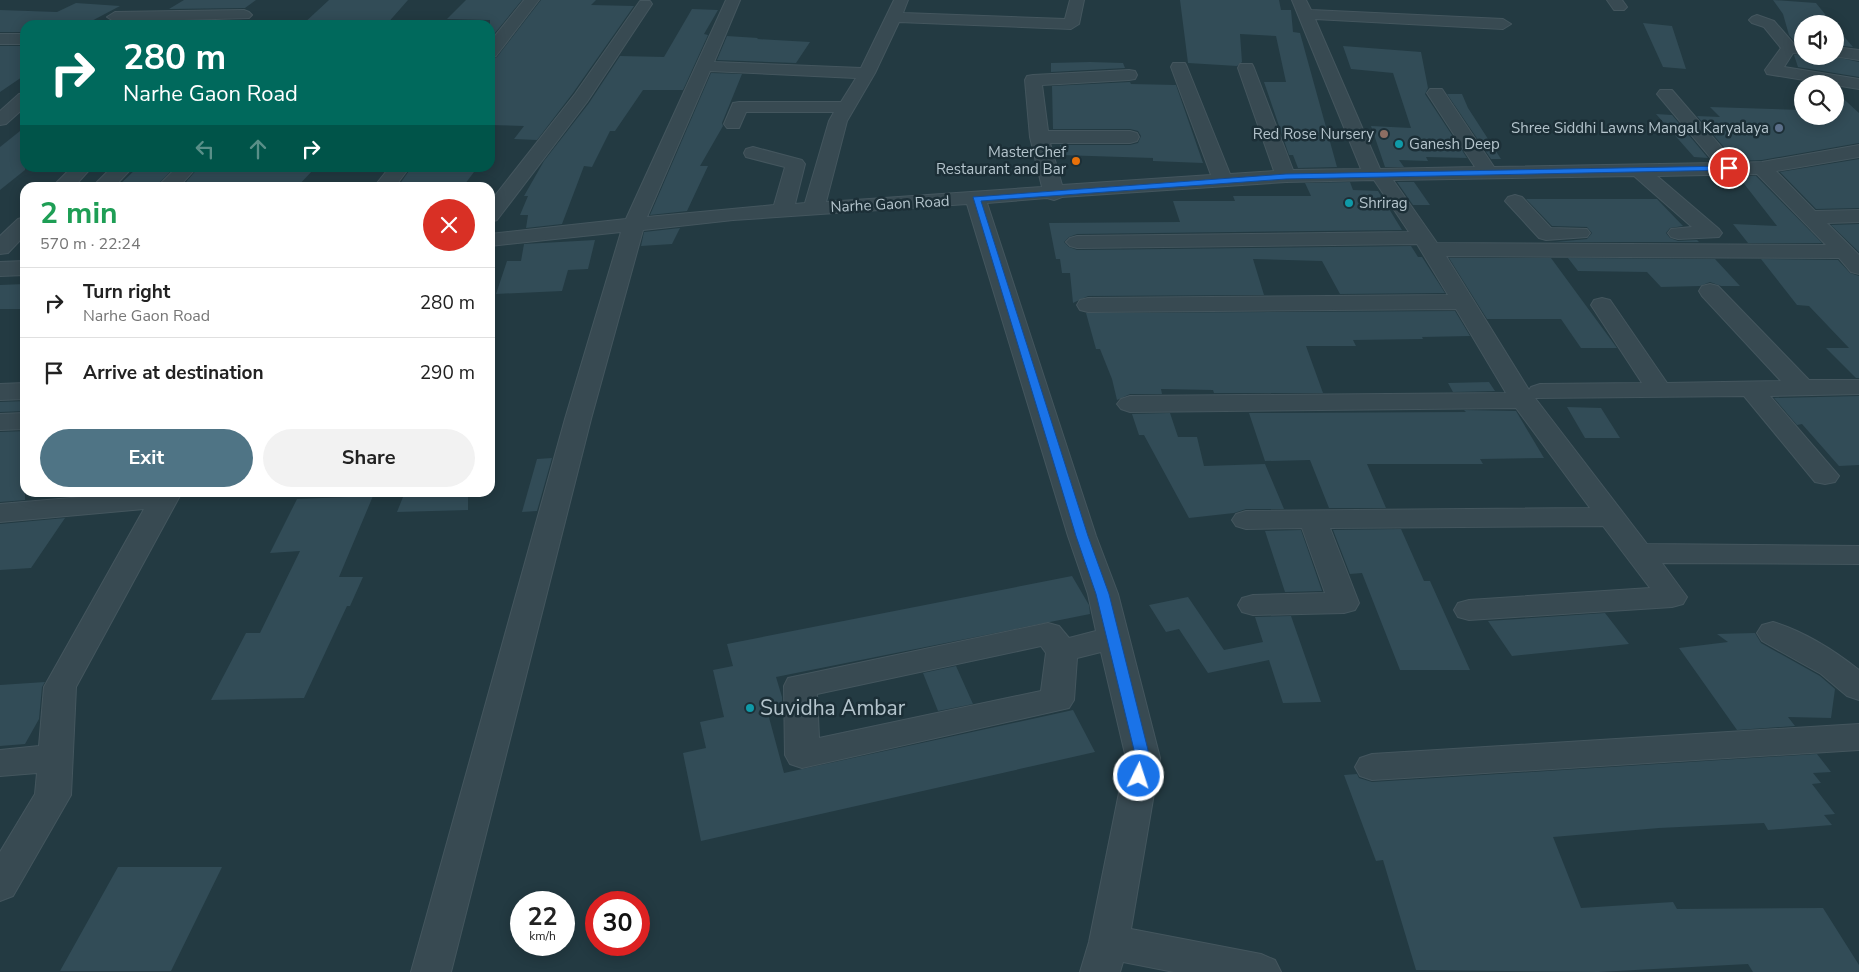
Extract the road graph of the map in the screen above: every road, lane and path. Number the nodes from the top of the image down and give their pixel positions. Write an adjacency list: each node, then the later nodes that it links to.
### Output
1 (134, 0): 10 (street)
2 (532, 0): 17 (street)
3 (733, 0): 21 (street)
4 (901, 0): 9 (street)
5 (1078, 0): 9 (street)
6 (645, 4): 56 (street)
7 (1302, 7): 13 (street); 44 (street)
8 (244, 15): 11 (street)
9 (894, 17): 24 (street)
10 (112, 20)
11 (133, 20)
12 (1758, 20): 16 (street)
13 (1503, 24)
14 (0, 39): 15 (street)
15 (20, 39)
16 (1794, 46)
17 (495, 47)
18 (1794, 50): 26 (street)
19 (1844, 53): 20 (street)
20 (1859, 55)
21 (702, 66): 24 (street); 60 (street)
22 (1179, 67): 47 (street)
23 (1246, 68): 46 (street)
24 (867, 74): 30 (street)
25 (1129, 75): 33 (street)
26 (1859, 84)
27 (1436, 92): 45 (street)
28 (1666, 94): 37 (street)
29 (20, 105): 31 (street)
30 (847, 107): 32 (street); 55 (street)
31 (2, 111)
32 (733, 124)
33 (1039, 137): 34 (street); 52 (street)
34 (1130, 137)
35 (1859, 151): 38 (street, Narhe Gaon Road)
36 (752, 153): 57 (street)
37 (1729, 168): 38 (street, Narhe Gaon Road); 43 (street, Narhe Gaon Road)
38 (1762, 168): 59 (street)
39 (77, 172): 48 (street)
40 (118, 172): 49 (street)
41 (182, 172): 50 (street)
42 (396, 172): 51 (street)
43 (1640, 172): 45 (street, Narhe Gaon Road); 54 (street)
44 (1376, 174): 45 (street, Narhe Gaon Road); 46 (street, Narhe Gaon Road); 64 (street)
45 (1488, 174)
46 (1286, 176): 47 (street, Narhe Gaon Road)
47 (1223, 181): 52 (street, Narhe Gaon Road)
48 (67, 182)
49 (107, 182)
50 (172, 182)
51 (388, 182)
52 (1054, 194): 53 (street, Narhe Gaon Road)
53 (976, 199): 55 (street, Narhe Gaon Road); 93 (street)
54 (1515, 201)
55 (814, 208): 57 (street, Narhe Gaon Road)
56 (495, 210)
57 (783, 210): 60 (street, Narhe Gaon Road)
58 (1859, 216): 59 (street)
59 (1810, 217): 66 (street)
60 (634, 224): 62 (street, Narhe Gaon Road); 102 (street)
61 (20, 228): 65 (street)
62 (495, 239)
63 (1076, 242): 64 (street)
64 (1426, 244): 66 (street); 68 (street)
65 (0, 248)
66 (1852, 259)
67 (1710, 291): 72 (street)
68 (1463, 302): 69 (street); 77 (street)
69 (1088, 305)
70 (1602, 305): 75 (street)
71 (1859, 387): 72 (street)
72 (1802, 388): 73 (street)
73 (1751, 389): 75 (street); 81 (street)
74 (20, 391): 76 (street)
75 (1660, 391): 77 (street)
76 (0, 392)
77 (1531, 396): 78 (street); 85 (street)
78 (1130, 404)
79 (20, 420): 80 (street)
80 (0, 422)
81 (1825, 476)
82 (157, 497): 84 (street)
83 (166, 497): 97 (street)
84 (0, 513)
85 (1611, 517): 87 (street); 88 (street)
86 (1246, 520): 87 (street)
87 (1313, 520): 90 (street)
88 (1639, 553): 89 (street); 91 (street)
89 (1859, 555)
90 (1253, 605)
91 (1469, 610)
92 (1773, 633): 95 (street)
93 (1113, 638): 94 (street); 101 (street)
94 (1062, 651): 94 (street)
95 (1859, 688)
96 (1859, 737): 99 (street)
97 (56, 758): 98 (street); 100 (street)
98 (0, 763)
99 (1372, 767)
100 (0, 884)
101 (1104, 957): 103 (street)
102 (431, 972)
103 (1261, 972)

